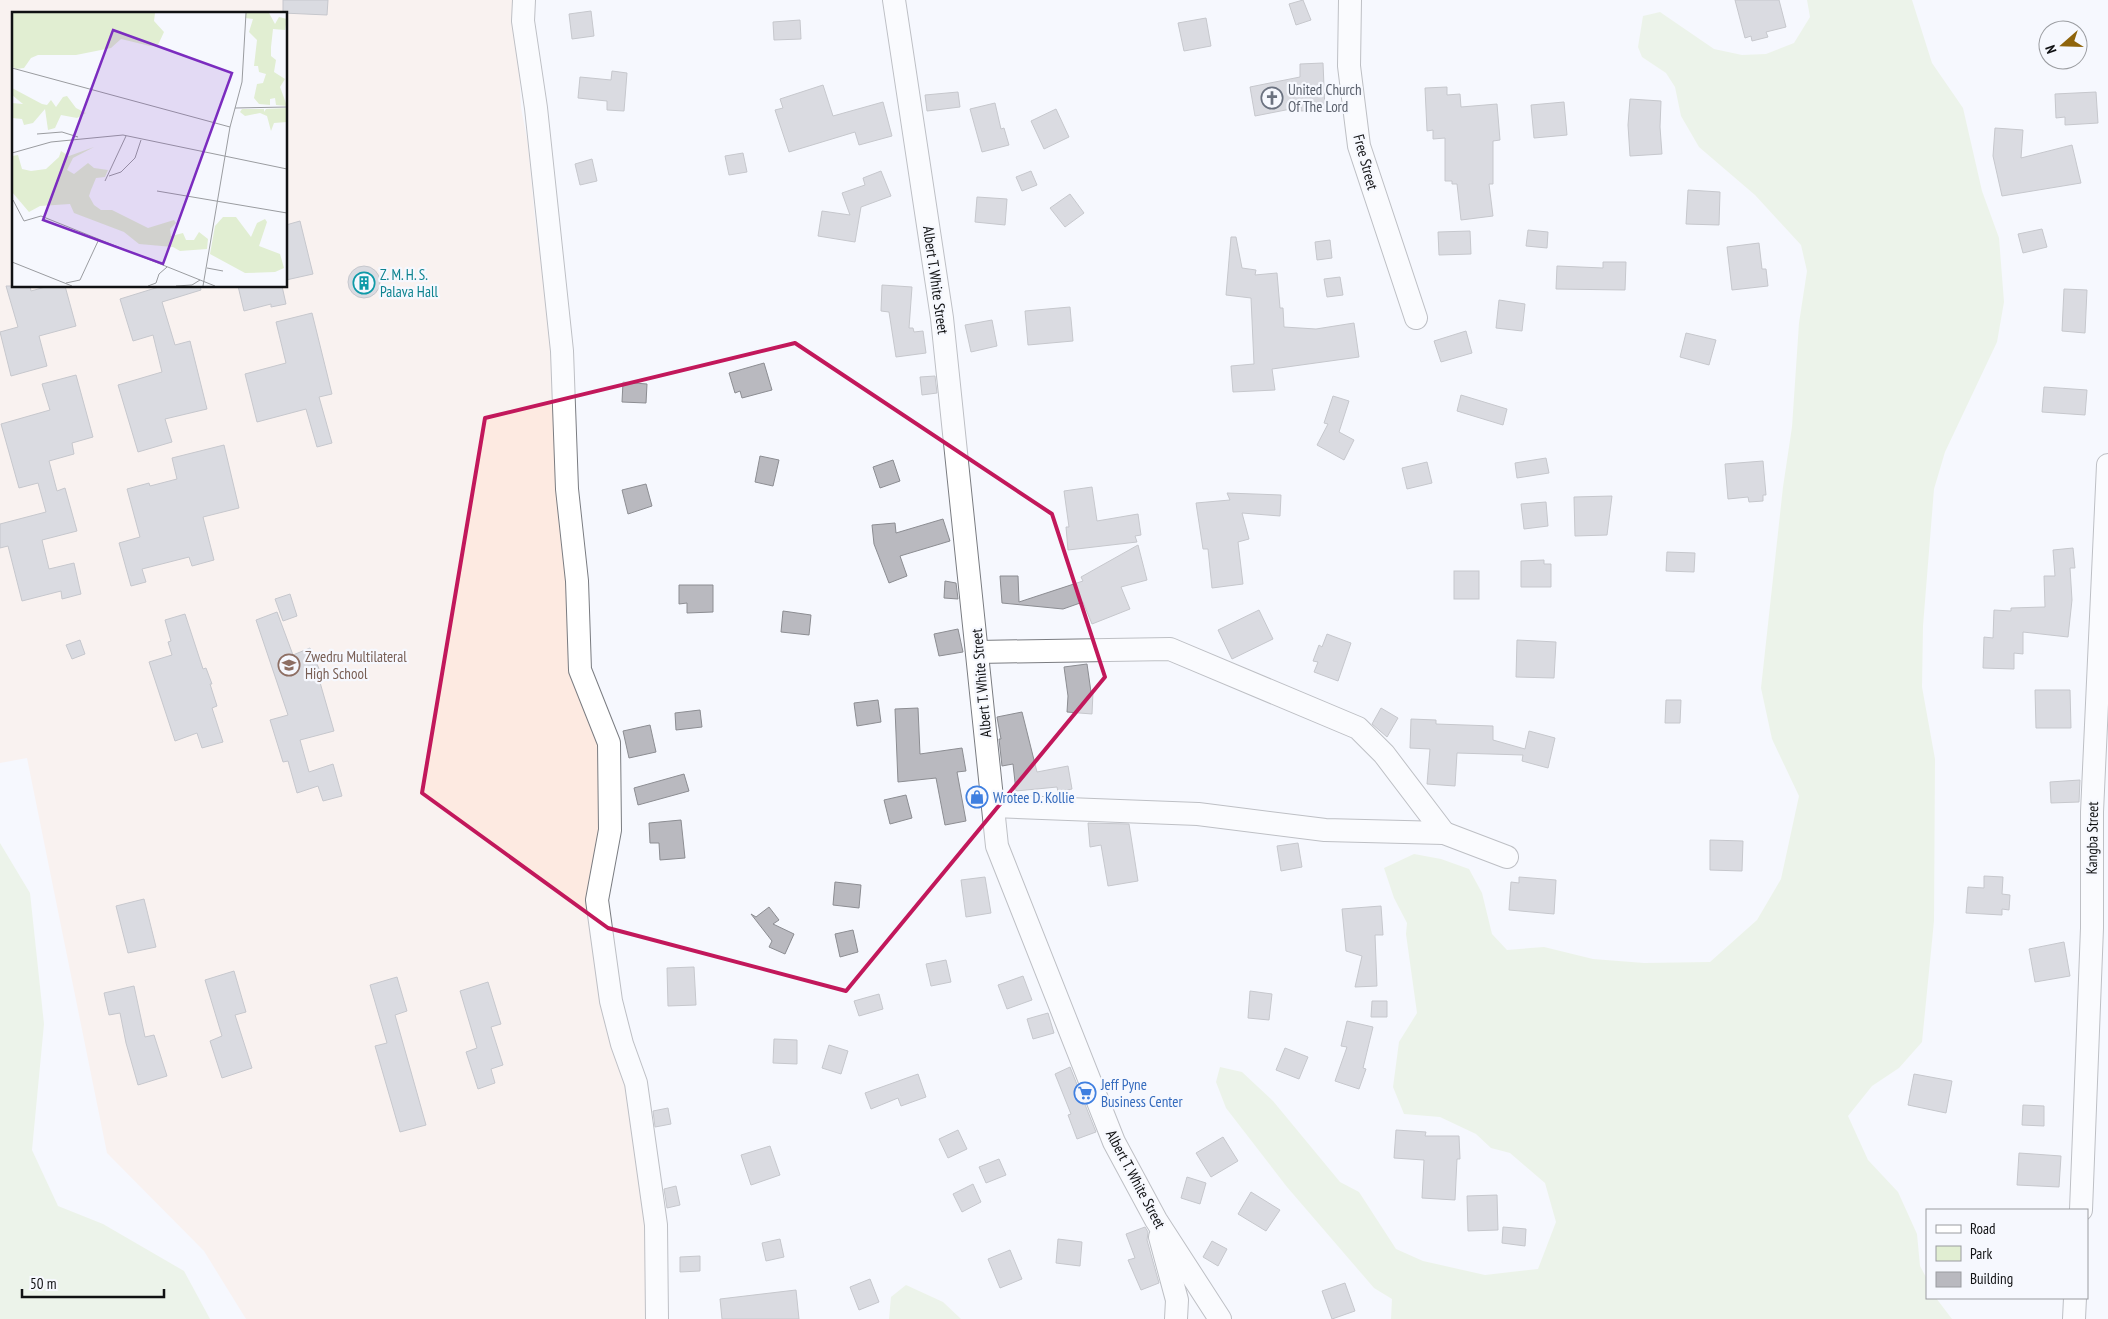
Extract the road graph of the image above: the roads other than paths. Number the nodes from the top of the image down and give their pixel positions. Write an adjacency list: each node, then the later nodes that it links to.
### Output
1 (524, 0): 15 (street)
2 (894, 0): 6 (street, Albert T. White Street)
3 (1350, 0): 4 (street, Free Street)
4 (1416, 318)
5 (2108, 465): 7 (street, Kangba Street)
6 (977, 652): 8 (street, Albert T. White Street); 9 (street)
7 (2102, 709): 11 (street, Kangba Street)
8 (993, 806): 9 (street); 12 (street, Albert T. White Street)
9 (1444, 833): 10 (street)
10 (1508, 857)
11 (2081, 1209)
12 (1156, 1220): 14 (street); 17 (street, Albert T. White Street)
13 (2075, 1299): 18 (street)
14 (1176, 1309): 16 (street)
15 (657, 1319)
16 (1207, 1319)
17 (1220, 1319)
18 (2074, 1319)

